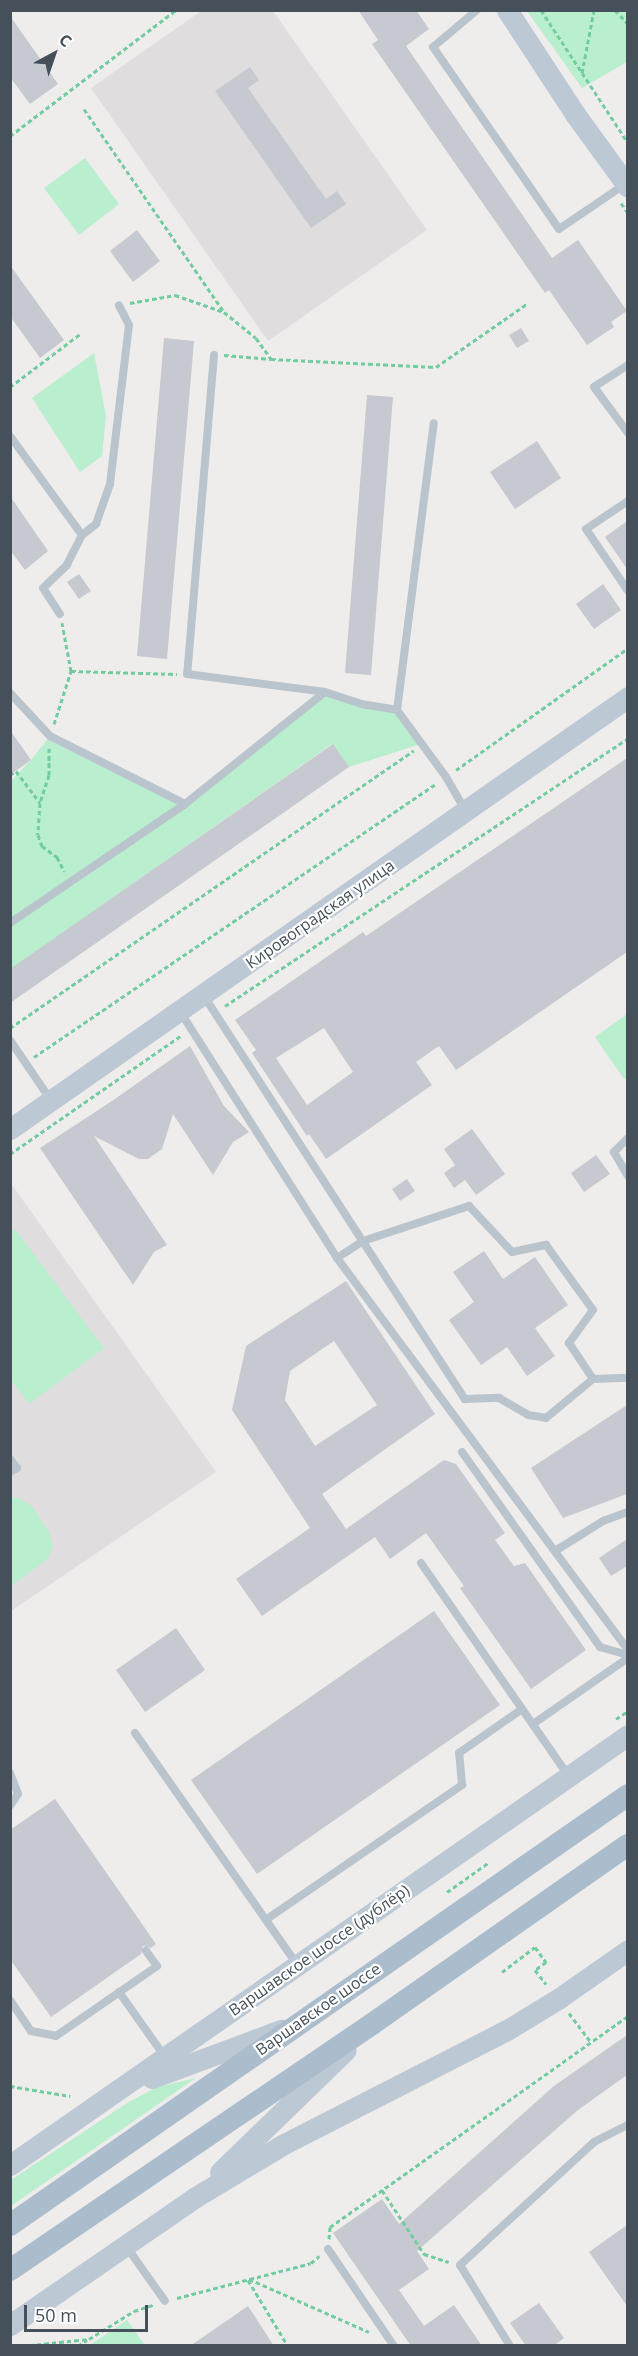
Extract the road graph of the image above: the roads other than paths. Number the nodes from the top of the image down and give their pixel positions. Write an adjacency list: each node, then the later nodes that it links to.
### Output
1 (477, 10): 3 (lane)
2 (507, 10): 3 (main road)
3 (627, 186)
4 (119, 305): 11 (lane)
5 (214, 355): 14 (lane)
6 (627, 365): 8 (lane)
7 (434, 423): 17 (lane)
8 (627, 433)
9 (10, 436): 11 (lane)
10 (627, 501): 12 (lane)
11 (82, 535): 13 (lane)
12 (627, 591)
13 (60, 614)
14 (325, 692): 17 (lane); 18 (lane)
15 (10, 693): 18 (lane)
16 (627, 697): 19 (main road, Кировоградская улица)
17 (397, 710): 19 (lane)
18 (185, 804): 20 (lane)
19 (466, 812): 21 (main road, Кировоградская улица)
20 (10, 923)
21 (209, 1004): 22 (main road, Кировоградская улица); 28 (lane)
22 (186, 1020): 24 (main road, Кировоградская улица); 29 (lane)
23 (10, 1040): 24 (lane)
24 (51, 1100): 25 (main road, Кировоградская улица)
25 (10, 1129)
26 (627, 1138): 27 (lane)
27 (627, 1176)
28 (363, 1241): 29 (lane); 31 (lane); 31 (lane)
29 (337, 1258): 36 (lane)
30 (627, 1378): 31 (lane)
31 (593, 1379)
32 (462, 1452): 39 (lane)
33 (10, 1459): 34 (lane)
34 (10, 1472)
35 (627, 1512): 36 (lane)
36 (555, 1551): 38 (lane)
37 (421, 1563): 40 (lane)
38 (627, 1650)
39 (627, 1656): 41 (lane)
40 (522, 1709): 41 (lane); 49 (lane)
41 (533, 1724): 45 (lane)
42 (135, 1733): 49 (lane)
43 (627, 1735): 45 (main road, Варшавское шоссе (дублёр))
44 (10, 1773): 47 (lane)
45 (569, 1776): 52 (main road, Варшавское шоссе (дублёр))
46 (627, 1795): 55 (main road, Варшавское шоссе)
47 (10, 1806)
48 (627, 1845): 56 (main road)
49 (267, 1918): 52 (lane)
50 (627, 1950): 61 (main road)
51 (146, 1951): 53 (lane)
52 (298, 1965): 57 (main road, Варшавское шоссе (дублёр))
53 (119, 1992): 54 (lane); 57 (lane)
54 (10, 2000)
55 (295, 2024): 58 (main road); 62 (main road, Варшавское шоссе)
56 (372, 2024): 61 (main road); 65 (main road)
57 (166, 2059): 58 (main road, Варшавское шоссе (дублёр))
58 (111, 2096): 60 (main road, Варшавское шоссе (дублёр))
59 (627, 2125): 69 (lane)
60 (10, 2164)
61 (194, 2198): 63 (main road)
62 (10, 2225)
63 (126, 2246): 66 (lane); 67 (main road)
64 (328, 2249): 68 (lane)
65 (10, 2270)
66 (165, 2301)
67 (10, 2325)
68 (392, 2343)
69 (510, 2346)

